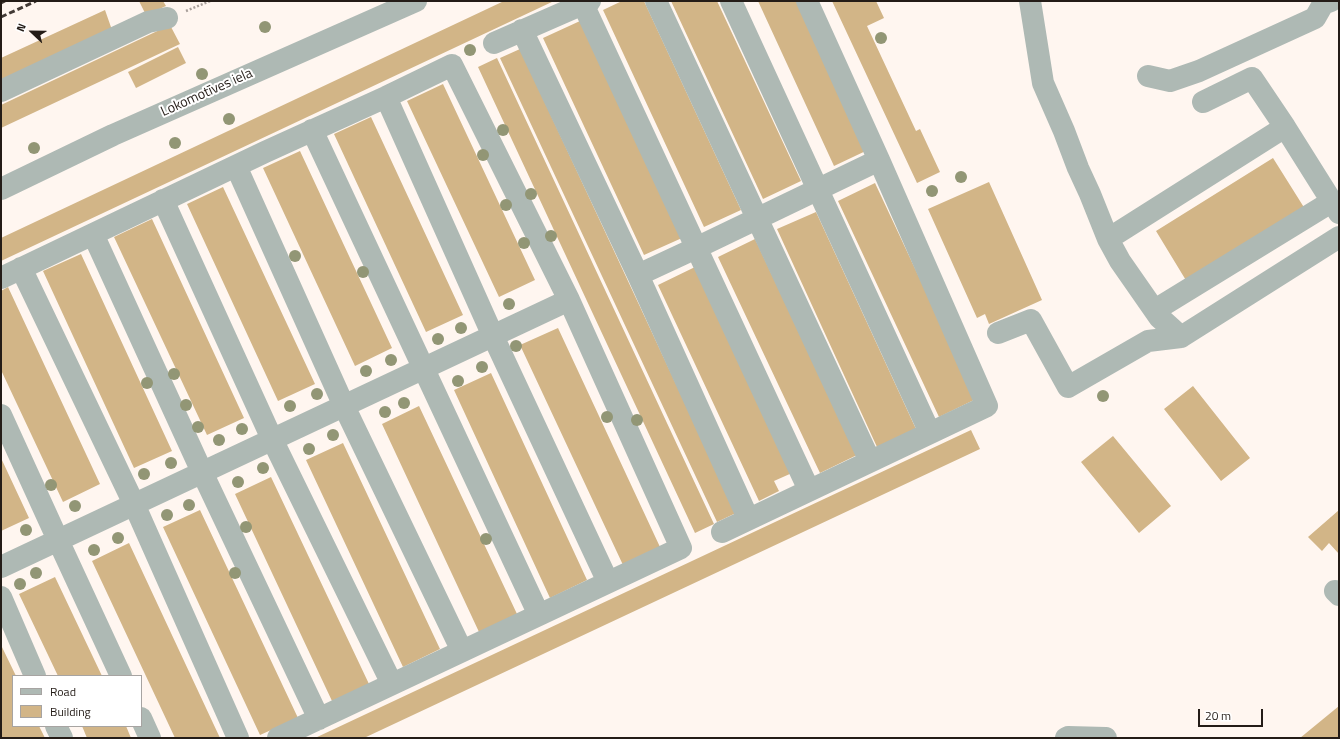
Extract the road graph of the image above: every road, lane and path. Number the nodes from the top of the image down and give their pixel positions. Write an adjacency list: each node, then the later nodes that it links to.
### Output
1 (416, 1): 19 (street, Lokomotīves iela)
2 (656, 1): 23 (street)
3 (731, 1): 20 (street)
4 (807, 1): 17 (street)
5 (1030, 1): 26 (street)
6 (1331, 1): 11 (street)
7 (586, 3): 9 (street); 27 (street)
8 (167, 18): 12 (street)
9 (522, 30): 10 (street); 29 (street)
10 (494, 43)
11 (1148, 76)
12 (1, 91)
13 (386, 97): 16 (street); 31 (street); 34 (street)
14 (1203, 102): 15 (street)
15 (1285, 127): 22 (street); 26 (street)
16 (312, 130): 18 (street); 36 (street)
17 (879, 160): 20 (street); 39 (street)
18 (236, 166): 21 (street); 37 (street)
19 (1, 189)
20 (818, 189): 23 (street); 39 (street)
21 (163, 200): 24 (street); 40 (street)
22 (1335, 208): 32 (street)
23 (757, 219): 27 (street); 41 (street)
24 (93, 234): 28 (street); 42 (street)
25 (1339, 237): 35 (street)
26 (1108, 239): 32 (street)
27 (696, 248): 29 (street); 43 (street)
28 (21, 268): 30 (street); 44 (street)
29 (638, 275): 45 (street)
30 (1, 278)
31 (569, 300): 34 (street); 49 (street)
32 (1155, 310): 35 (street)
33 (998, 333): 35 (street)
34 (493, 336): 36 (street); 49 (street)
35 (1181, 336)
36 (424, 368): 37 (street); 51 (street)
37 (344, 406): 40 (street); 52 (street)
38 (1, 414): 47 (street)
39 (930, 433): 41 (street)
40 (272, 439): 42 (street); 55 (street)
41 (870, 461): 43 (street)
42 (202, 472): 44 (street); 56 (street)
43 (809, 490): 45 (street)
44 (134, 504): 47 (street); 61 (street)
45 (748, 518): 46 (street)
46 (722, 532)
47 (58, 540): 48 (street); 54 (street)
48 (1, 567)
49 (608, 582): 51 (street)
50 (1, 597): 53 (street)
51 (539, 615): 52 (street)
52 (462, 651): 55 (street)
53 (35, 675)
54 (121, 675)
55 (392, 684): 56 (street)
56 (319, 719): 62 (street)
57 (142, 720): 60 (street)
58 (56, 727): 59 (street)
59 (62, 738)
60 (150, 738)
61 (238, 738)
62 (278, 738)
63 (1066, 738): 64 (street)
64 (1106, 738)

